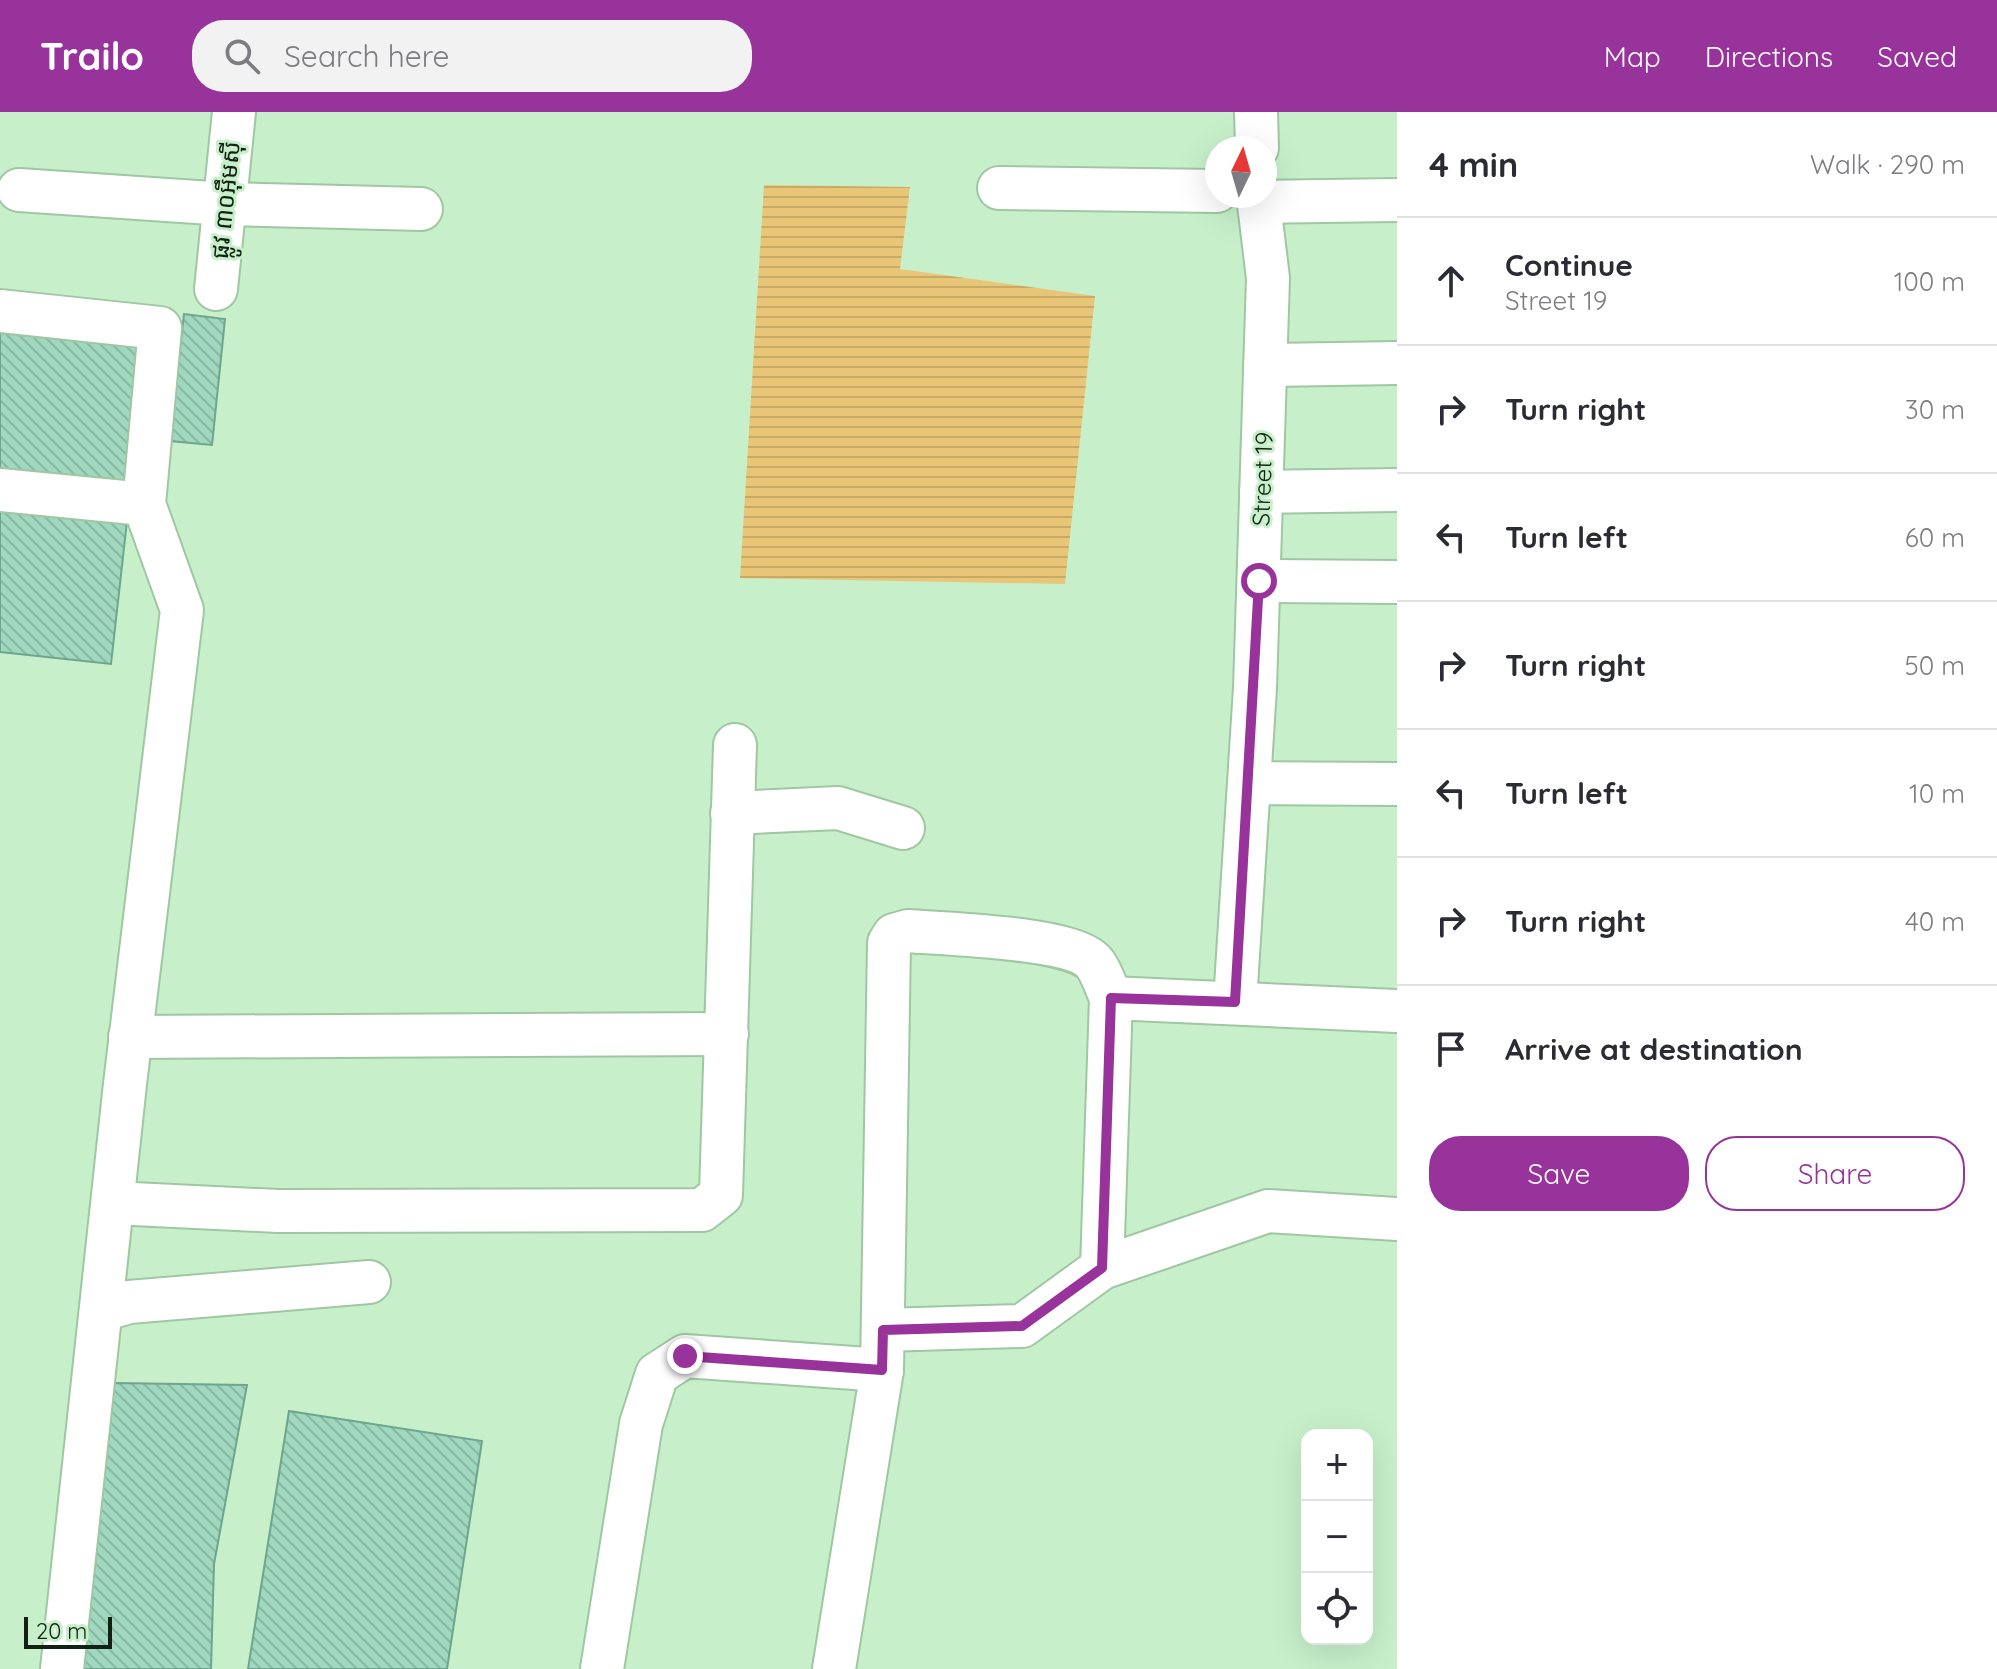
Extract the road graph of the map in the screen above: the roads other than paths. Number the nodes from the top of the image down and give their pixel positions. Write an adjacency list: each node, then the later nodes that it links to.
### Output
1 (234, 112): 9 (street, ផ្លូវ ៣០អ៊ឹមស៊ី)
2 (1256, 112): 3 (street)
3 (1257, 136)
4 (999, 188): 6 (street)
5 (19, 190): 9 (street)
6 (1205, 191)
7 (1277, 199): 8 (street)
8 (1397, 200)
9 (226, 204): 11 (street); 12 (street, ផ្លូវ ៣០អ៊ឹមស៊ី)
10 (1260, 208): 15 (street, Street 19)
11 (421, 209)
12 (216, 289)
13 (0, 311): 19 (street)
14 (1397, 363): 15 (street)
15 (1265, 365): 18 (street, Street 19)
16 (0, 490): 19 (street)
17 (1397, 490): 18 (street)
18 (1261, 492): 20 (street, Street 19)
19 (144, 504): 31 (street)
20 (1259, 581): 21 (street); 23 (street, Street 19)
21 (1397, 582)
22 (735, 745): 25 (street)
23 (1250, 783): 24 (street); 28 (street, Street 19)
24 (1397, 784)
25 (732, 813): 26 (street); 30 (street)
26 (903, 828)
27 (1111, 998): 28 (street); 34 (street); 37 (street)
28 (1235, 1002): 29 (street)
29 (1397, 1011)
30 (727, 1034): 31 (street); 32 (street)
31 (130, 1037): 32 (street)
32 (113, 1203): 36 (street)
33 (1397, 1219): 34 (street)
34 (1102, 1268): 37 (street)
35 (369, 1282): 36 (street)
36 (102, 1310): 38 (street)
37 (882, 1350): 39 (street); 40 (street)
38 (62, 1669)
39 (602, 1669)
40 (834, 1669)

